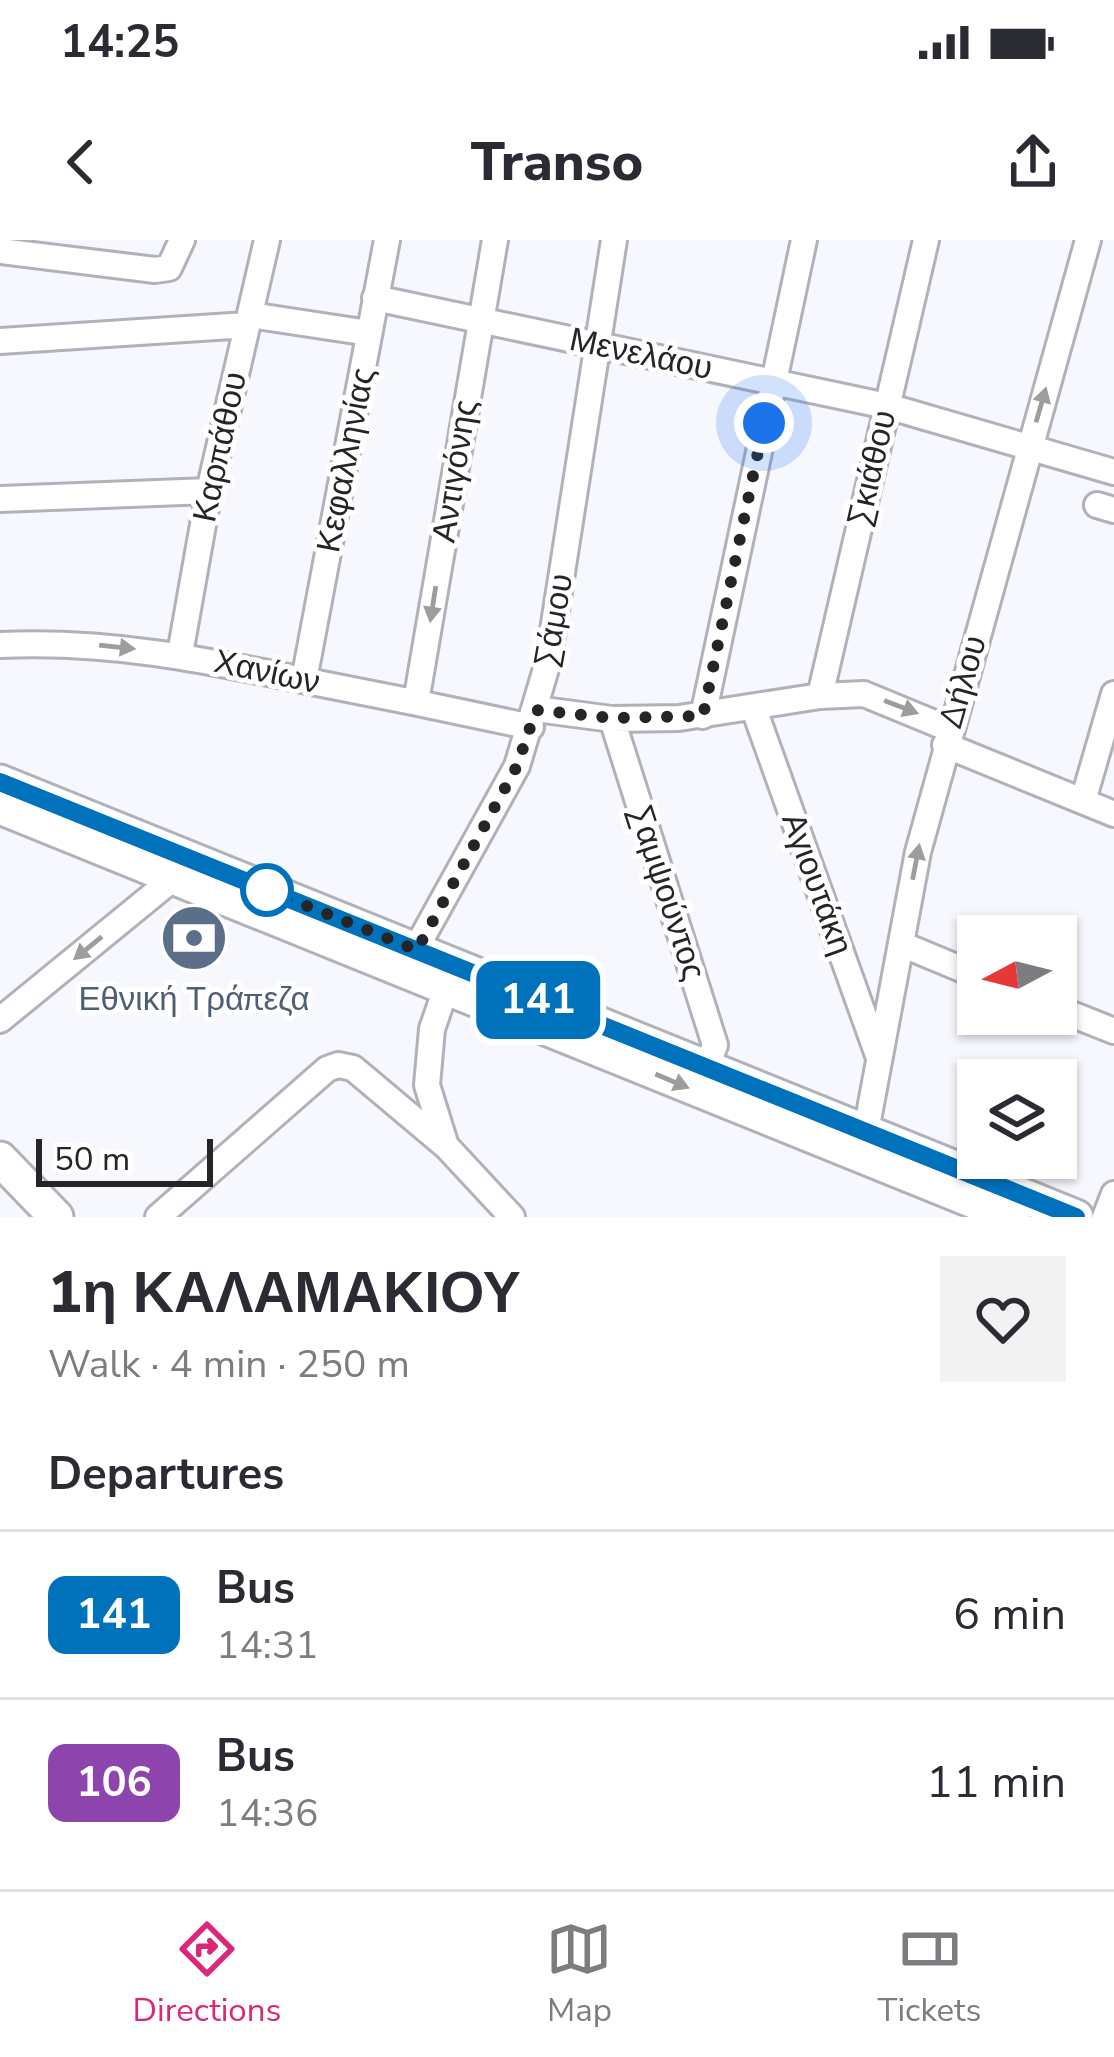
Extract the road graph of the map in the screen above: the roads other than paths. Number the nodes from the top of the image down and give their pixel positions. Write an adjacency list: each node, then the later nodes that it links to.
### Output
1 (182, 240): 9 (street)
2 (268, 240): 11 (street, Καρπάθου)
3 (387, 240): 10 (street, Κεφαλληνίας)
4 (495, 240): 12 (street, Αντιγόνης)
5 (614, 240): 15 (street, Σάμου)
6 (804, 240): 16 (street)
7 (926, 240): 17 (street, Σκιάθου)
8 (1088, 240): 18 (street, Δήλου, one-way to 8)
9 (9, 248)
10 (375, 298): 12 (street, Μενελάου); 13 (street, Κεφαλληνίας)
11 (248, 320): 13 (street); 14 (street); 20 (street, Καρπάθου)
12 (479, 321): 15 (street, Μενελάου); 27 (street, Αντιγόνης, one-way to 27)
13 (370, 333): 24 (street, Κεφαλληνίας)
14 (0, 341)
15 (597, 344): 16 (street, Μενελάου); 30 (street, Σάμου)
16 (773, 381): 17 (street, Μενελάου); 29 (street)
17 (887, 406): 18 (street, Μενελάου); 26 (street, Σκιάθου)
18 (1029, 446): 19 (street, Μενελάου); 32 (street, Δήλου)
19 (1114, 472)
20 (209, 491): 21 (street); 23 (street, Καρπάθου)
21 (0, 499)
22 (0, 644): 23 (street, Χανίων, one-way to 23)
23 (180, 654): 24 (street, Χανίων)
24 (304, 680): 27 (street, Χανίων)
25 (1114, 694): 34 (street)
26 (820, 696): 28 (street, Χανίων); 32 (street, Χανίων, one-way to 32)
27 (416, 702): 30 (street, Χανίων)
28 (754, 709): 29 (street, Χανίων); 45 (street, Αγιουτάκη)
29 (703, 716): 31 (street, Χανίων)
30 (534, 718): 31 (street, Χανίων); 39 (street, Σάμου)
31 (612, 718): 46 (street, Σαμψούντος)
32 (947, 737): 34 (street, Χανίων); 38 (street, Δήλου, one-way to 32)
33 (0, 782): 39 (main road)
34 (1083, 800): 36 (street, Χανίων)
35 (0, 807): 37 (main road)
36 (1114, 814)
37 (175, 877): 39 (main road); 43 (street, one-way to 43)
38 (901, 944): 40 (street); 45 (street, Δήλου)
39 (410, 960): 41 (main road)
40 (957, 967)
41 (450, 977): 46 (main road); 48 (street); 54 (main road, one-way to 54)
42 (1077, 1016): 44 (street)
43 (0, 1020)
44 (1114, 1031)
45 (880, 1060): 47 (street, Δήλου)
46 (707, 1066): 47 (main road)
47 (866, 1131): 55 (main road)
48 (446, 1147): 52 (street); 53 (street)
49 (0, 1159): 51 (main road)
50 (1114, 1194): 56 (street)
51 (56, 1217)
52 (158, 1217)
53 (512, 1217)
54 (1013, 1217)
55 (1076, 1217)
56 (1105, 1217)

